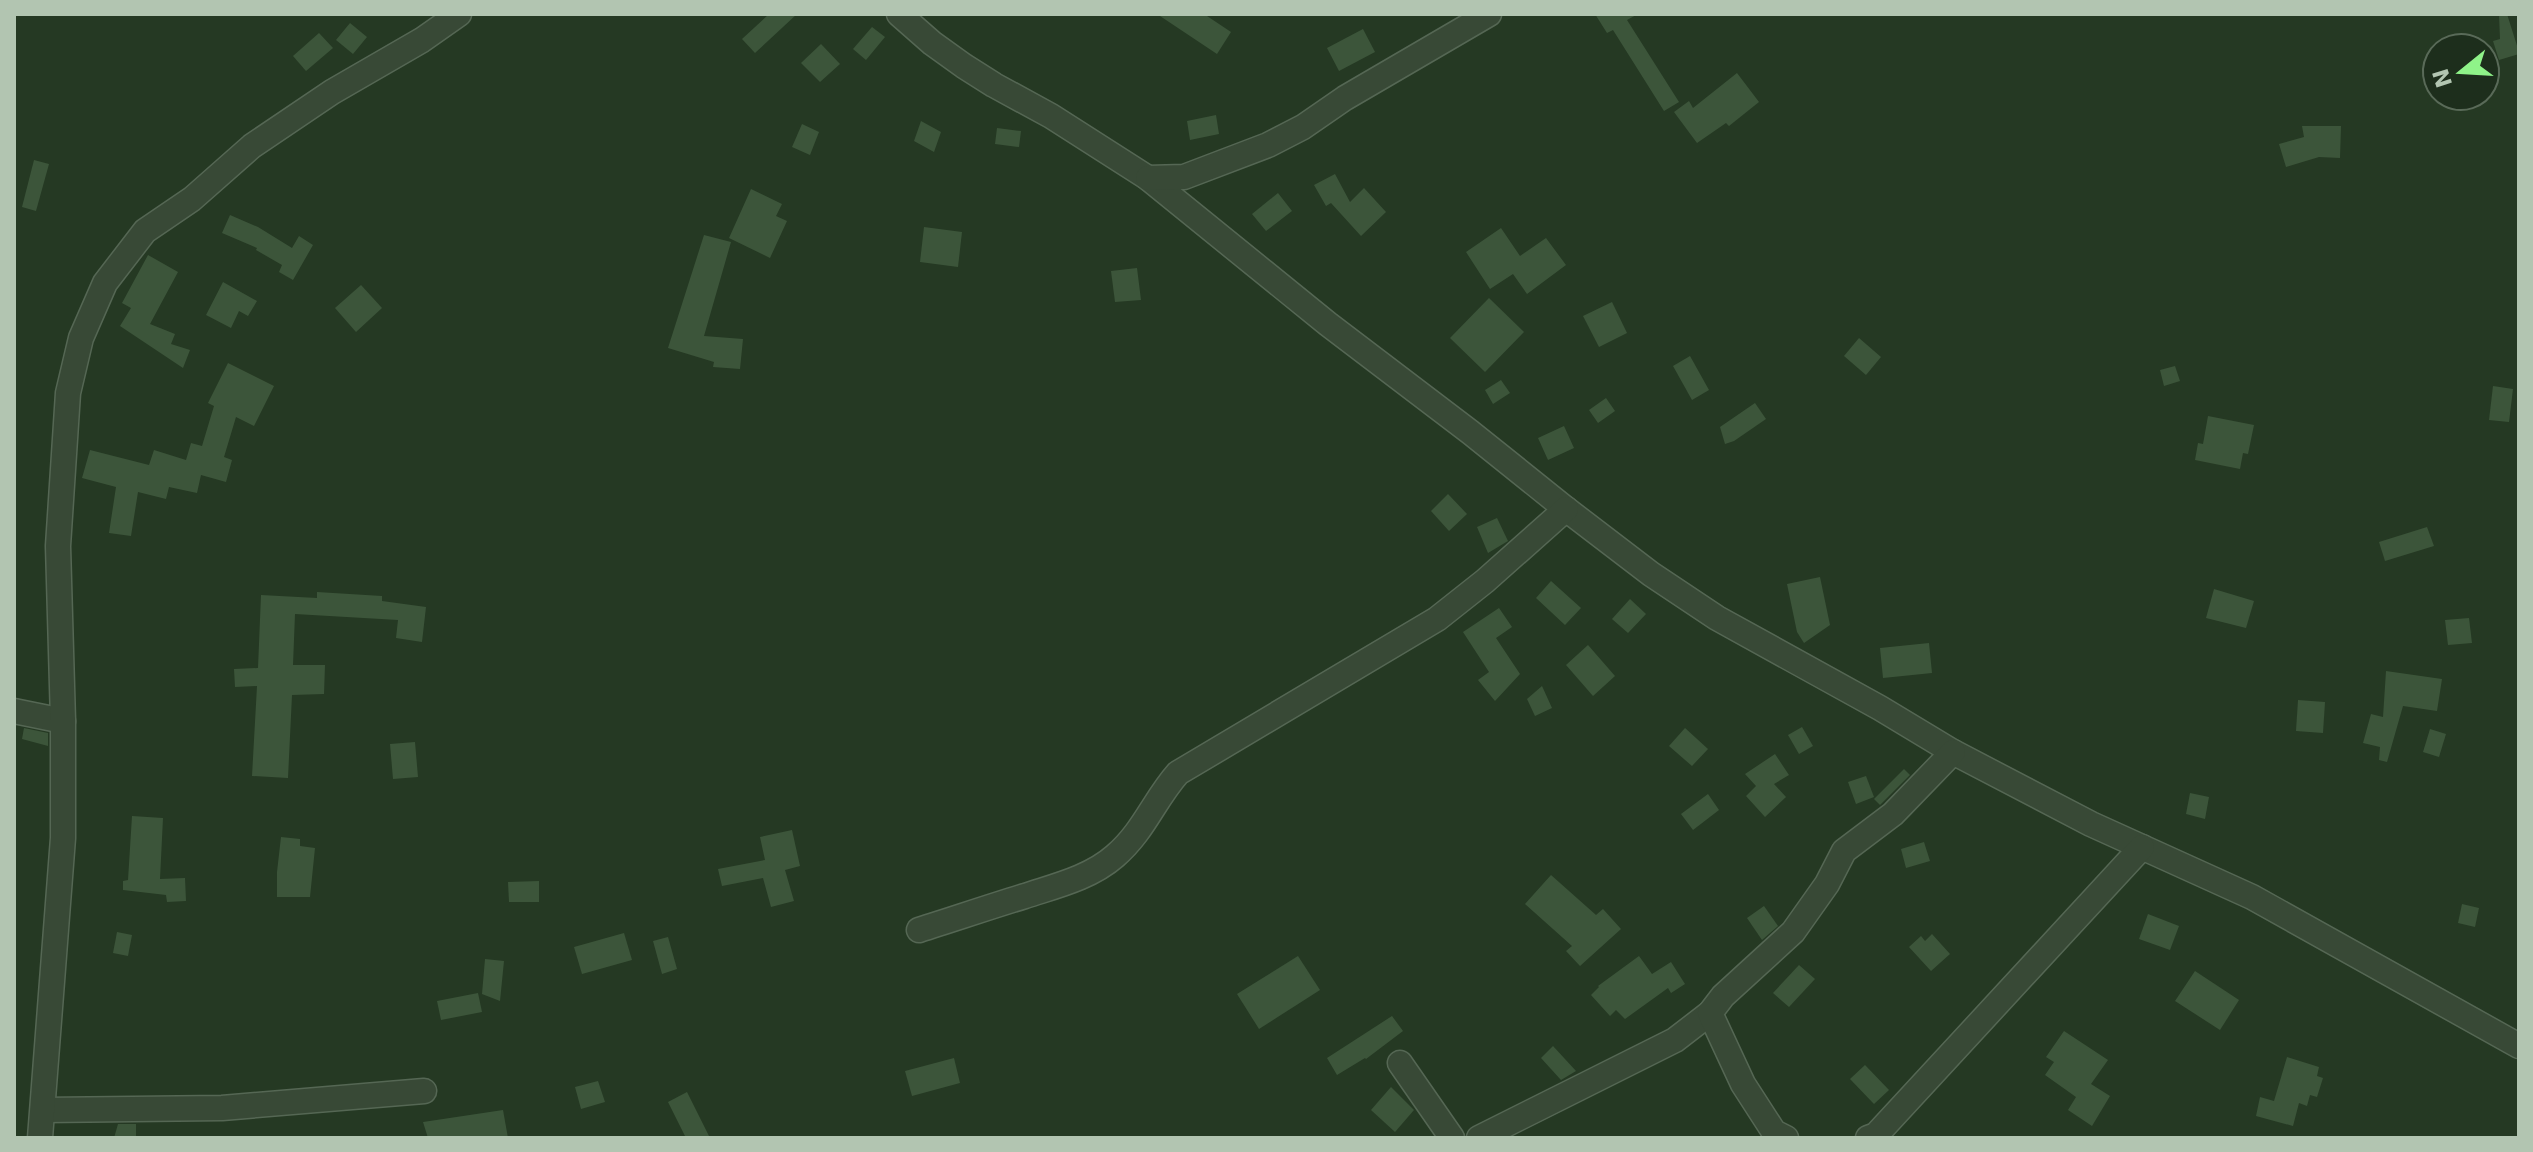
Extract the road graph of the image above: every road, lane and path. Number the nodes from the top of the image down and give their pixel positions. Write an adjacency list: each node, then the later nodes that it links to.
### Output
1 (459, 14): 7 (street)
2 (899, 14): 4 (street)
3 (1489, 14): 4 (street)
4 (1148, 178): 5 (street)
5 (1566, 509): 8 (street); 10 (street)
6 (14, 711): 7 (street)
7 (63, 721): 15 (street)
8 (1953, 752): 9 (street); 11 (street)
9 (2142, 847): 12 (street); 20 (street)
10 (919, 930)
11 (1710, 1013): 18 (street); 19 (street)
12 (2519, 1046)
13 (1400, 1063): 17 (street)
14 (424, 1091): 15 (street)
15 (44, 1110): 16 (street)
16 (40, 1138)
17 (1452, 1138)
18 (1479, 1138)
19 (1786, 1138)
20 (1868, 1138)

